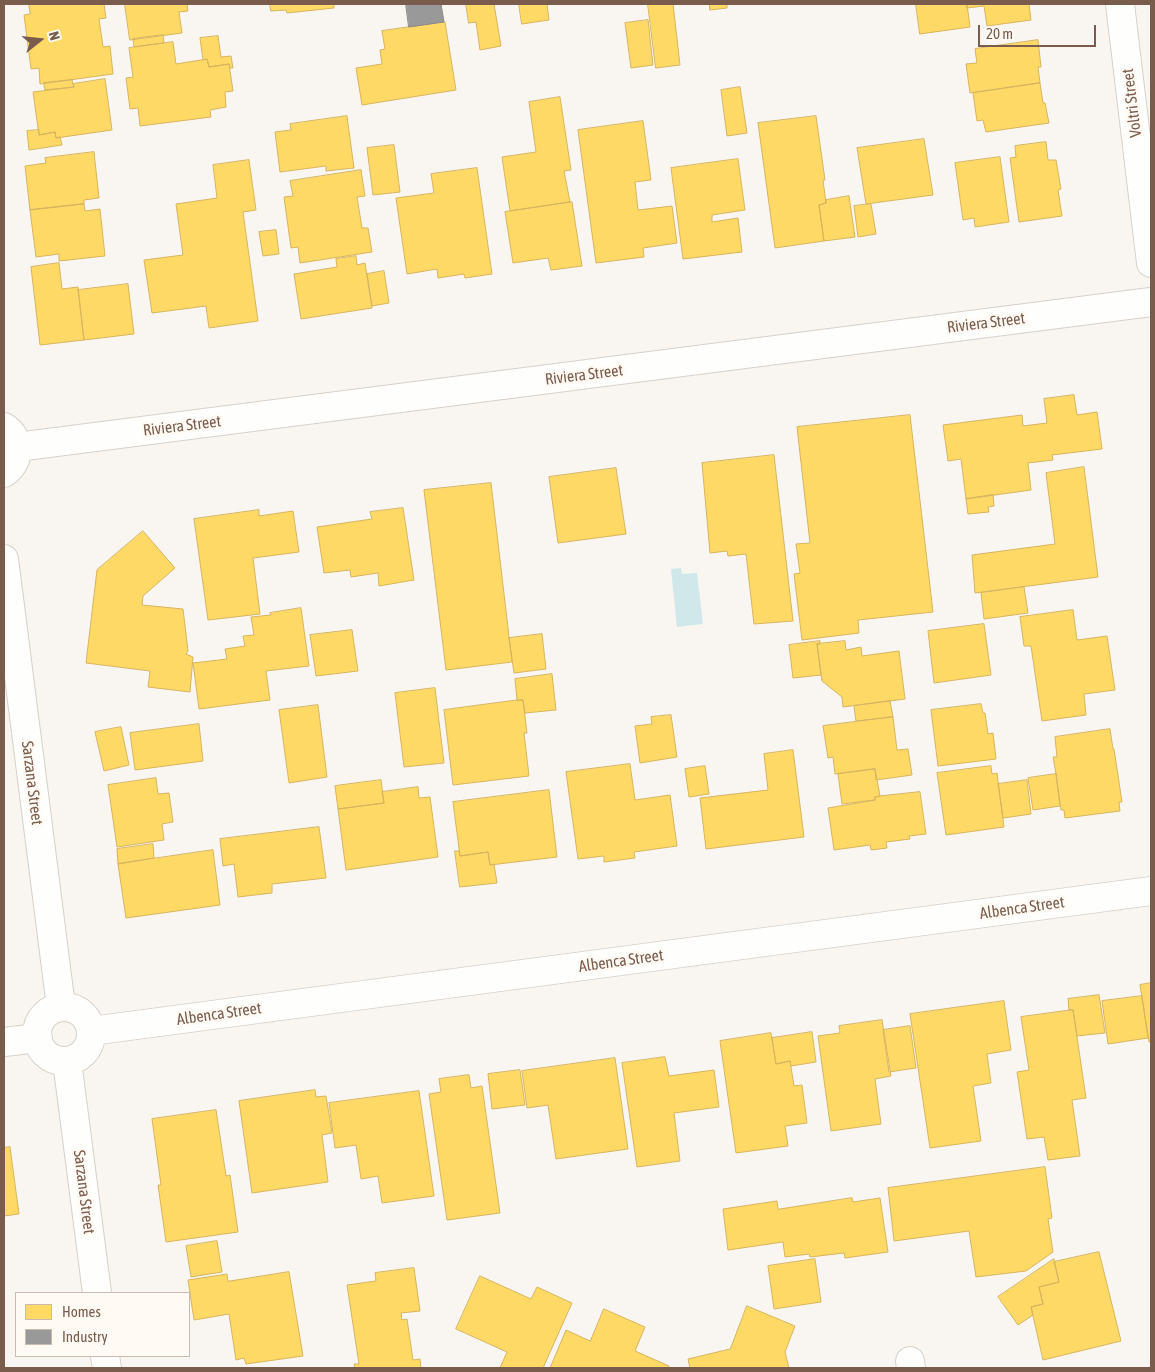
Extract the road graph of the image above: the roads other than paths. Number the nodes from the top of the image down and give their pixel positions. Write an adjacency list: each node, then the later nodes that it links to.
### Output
1 (1120, 4): 2 (street, Voltri Street)
2 (1151, 262)
3 (1151, 302): 4 (street, Riviera Street)
4 (10, 437): 5 (street)
5 (4, 473)
6 (4, 559): 8 (street, Sarzana Street)
7 (1151, 891): 9 (street, Albenca Street)
8 (61, 1007): 9 (street); 10 (street)
9 (91, 1031): 12 (street)
10 (38, 1038): 11 (street); 12 (street)
11 (4, 1042)
12 (67, 1061): 13 (street, Sarzana Street)
13 (97, 1292)

